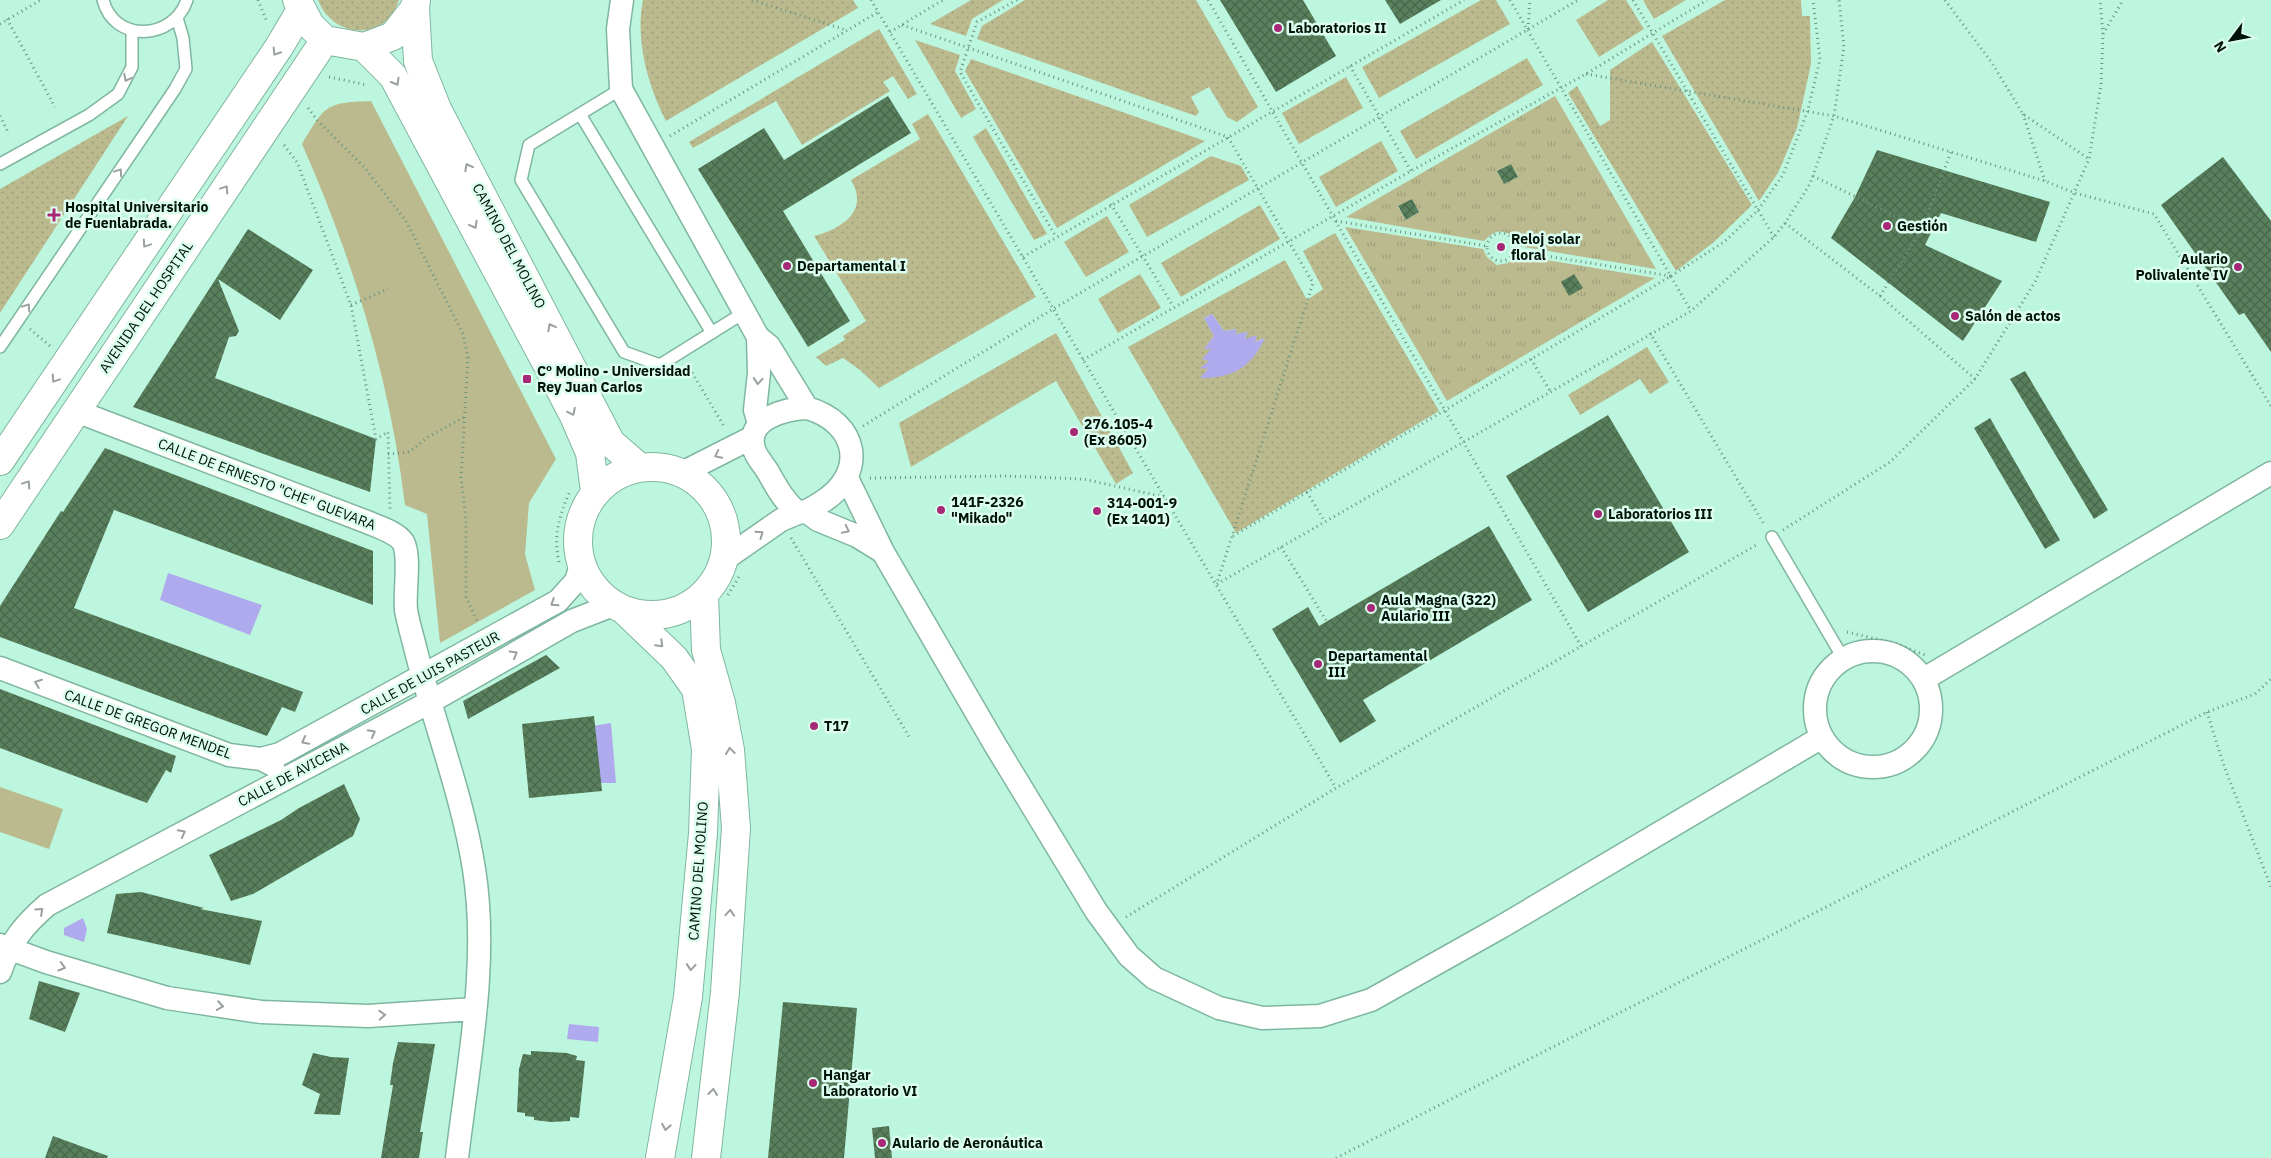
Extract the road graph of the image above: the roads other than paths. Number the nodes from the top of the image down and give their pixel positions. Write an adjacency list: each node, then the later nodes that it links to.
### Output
1 (102, 0): 7 (lane)
2 (622, 0): 10 (street)
3 (188, 1): 6 (lane)
4 (415, 4): 9 (main road); 21 (main road, CAMINO DEL MOLINO, one-way to 4)
5 (299, 5): 8 (main road); 20 (main road, one-way to 20)
6 (177, 18): 7 (lane); 16 (lane, one-way to 6)
7 (132, 30): 12 (lane, one-way to 12)
8 (325, 40): 9 (main road); 18 (main road, AVENIDA DEL HOSPITAL, one-way to 8)
9 (364, 46): 25 (main road, CAMINO DEL MOLINO, one-way to 25)
10 (621, 89): 11 (lane); 13 (street)
11 (580, 114): 14 (lane); 14 (lane)
12 (0, 164)
13 (744, 312): 14 (lane); 15 (street)
14 (712, 333)
15 (758, 337): 17 (street); 19 (street, one-way to 19)
16 (0, 347)
17 (807, 408): 19 (street); 24 (street)
18 (76, 411): 27 (main road, AVENIDA DEL HOSPITAL, one-way to 18); 36 (street, CALLE DE ERNESTO "CHE" GUEVARA)
19 (750, 436): 22 (street, one-way to 22); 26 (street)
20 (0, 461)
21 (639, 467): 22 (main road); 25 (main road)
22 (682, 473): 30 (main road)
23 (2271, 473): 37 (street)
24 (847, 478): 26 (street); 29 (street)
25 (584, 489): 31 (main road)
26 (795, 515): 29 (street, one-way to 29); 30 (street, one-way to 26)
27 (0, 524)
28 (1772, 537): 34 (lane)
29 (883, 552): 39 (street)
30 (725, 559): 32 (main road)
31 (581, 565): 33 (main road); 36 (street, CALLE DE LUIS PASTEUR, one-way to 36)
32 (704, 595): 33 (main road); 47 (main road, one-way to 32)
33 (618, 608): 38 (street, CALLE DE AVICENA, one-way to 33); 46 (main road, CAMINO DEL MOLINO, one-way to 46)
34 (1843, 658): 37 (street); 39 (street)
35 (0, 668): 40 (street, CALLE DE GREGOR MENDEL, one-way to 35)
36 (423, 678): 38 (street, CALLE DE ERNESTO "CHE" GUEVARA); 40 (street, CALLE DE LUIS PASTEUR, one-way to 40)
37 (1924, 679): 39 (street)
38 (430, 702): 41 (street, CALLE DE AVICENA, one-way to 38); 44 (street, CALLE DE ERNESTO "CHE" GUEVARA)
39 (1822, 738)
40 (261, 759): 41 (street)
41 (269, 787): 42 (street, CALLE DE AVICENA, one-way to 41)
42 (4, 947): 43 (street, CALLE DE AVICENA); 44 (street, one-way to 44)
43 (0, 972)
44 (474, 1009): 45 (street, CALLE DE ERNESTO "CHE" GUEVARA)
45 (457, 1158)
46 (660, 1158)
47 (706, 1158)

